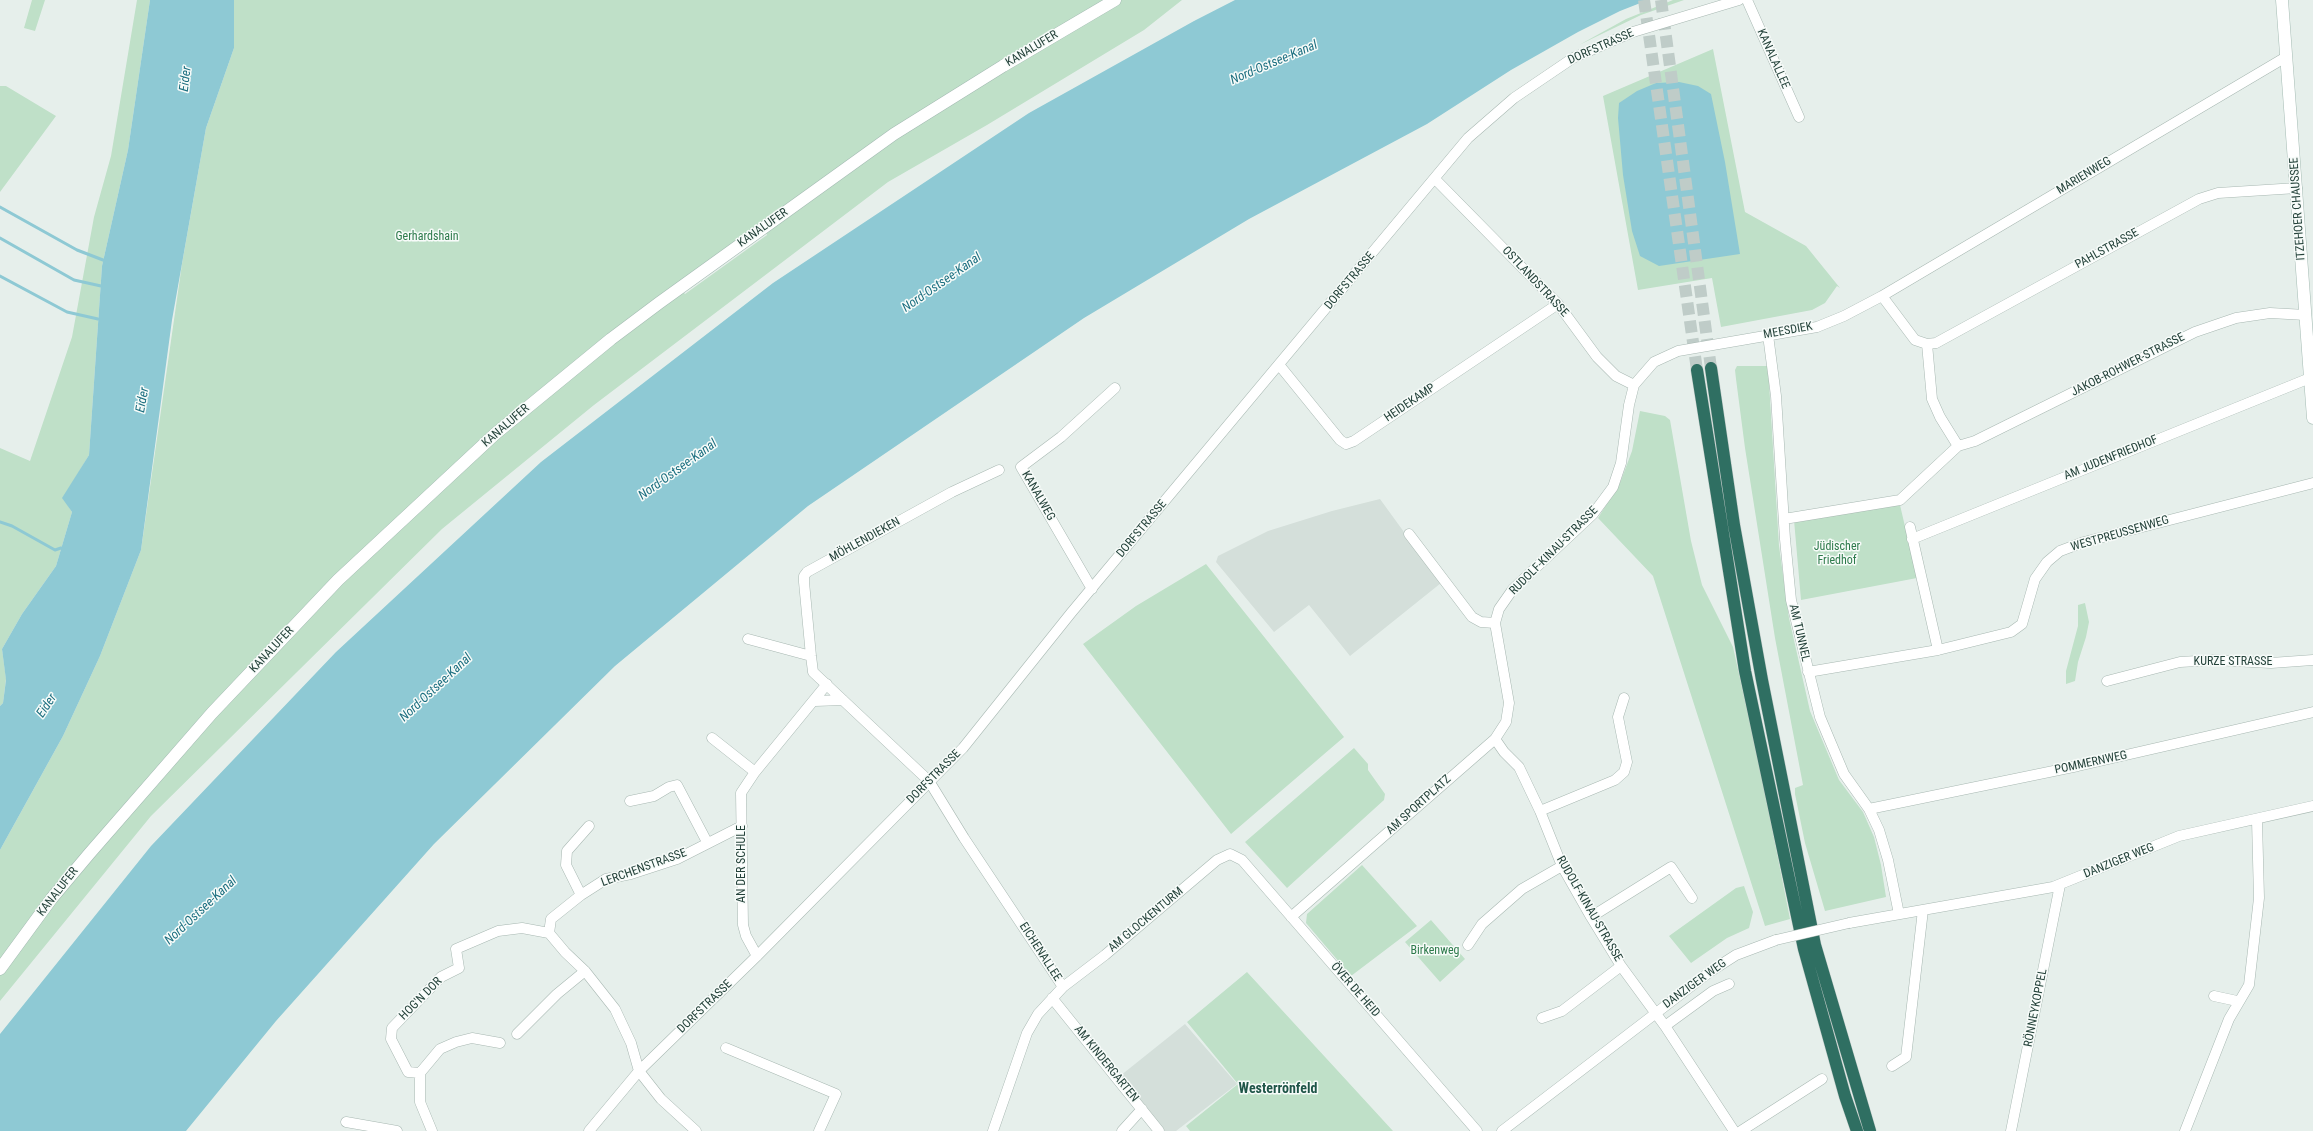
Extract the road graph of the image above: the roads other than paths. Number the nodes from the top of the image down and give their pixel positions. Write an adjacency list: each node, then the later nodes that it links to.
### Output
1 (1115, 0): 66 (street, KANALUFER)
2 (1739, 0): 7 (street, DORFSTRASSE)
3 (1747, 0): 6 (street, KANALALLEE)
4 (2282, 0): 5 (street, ITZEHOER CHAUSSEE)
5 (2286, 57): 8 (street, ITZEHOER CHAUSSEE); 9 (street, MARIENWEG)
6 (1799, 117)
7 (1435, 179): 10 (street, OSTLANDSTRASSE); 14 (street, DORFSTRASSE)
8 (2297, 188): 11 (street, ITZEHOER CHAUSSEE); 13 (street, PAHLSTRASSE)
9 (1882, 296): 12 (street, MEESDIEK); 13 (street)
10 (1558, 304): 14 (street, HEIDEKAMP); 18 (street, OSTLANDSTRASSE)
11 (2306, 315): 17 (street, ITZEHOER CHAUSSEE); 21 (street, JAKOB-ROHWER-STRASSE)
12 (1768, 334): 18 (street, MEESDIEK); 24 (street, AM TUNNEL)
13 (1927, 344): 21 (street)
14 (1280, 366): 28 (street, DORFSTRASSE)
15 (1711, 368): 98 (highway)
16 (1697, 370): 97 (highway)
17 (2310, 378): 20 (street, ITZEHOER CHAUSSEE); 27 (street, AM JUDENFRIEDHOF)
18 (1634, 385): 29 (street, RUDOLF-KINAU-STRASSE)
19 (1115, 388): 28 (street, KANALWEG)
20 (2313, 418)
21 (1958, 446): 24 (street, JAKOB-ROHWER-STRASSE)
22 (999, 470): 32 (street, MÖHLENDIEKEN)
23 (2313, 483): 31 (street, WESTPREUSSENWEG)
24 (1784, 519): 34 (street, AM TUNNEL)
25 (1910, 527): 27 (street)
26 (1409, 534): 29 (street)
27 (1912, 539): 31 (street)
28 (1092, 589): 44 (street, DORFSTRASSE)
29 (1495, 623): 42 (street, AM SPORTPLATZ)
30 (748, 639): 32 (street)
31 (1938, 650): 34 (street, WESTPREUSSENWEG)
32 (811, 656): 36 (street, MÖHLENDIEKEN)
33 (2313, 660): 35 (street, KURZE STRASSE)
34 (1808, 672): 47 (street, AM TUNNEL)
35 (2107, 681)
36 (827, 684): 38 (street, MÖHLENDIEKEN); 39 (street, AN DER SCHULE)
37 (1624, 698): 48 (street)
38 (843, 700): 39 (street); 44 (street, EICHENALLEE)
39 (815, 701): 43 (street, AN DER SCHULE)
40 (2313, 712): 47 (street, POMMERNWEG)
41 (712, 738): 43 (street)
42 (1495, 739): 48 (street, RUDOLF-KINAU-STRASSE); 60 (street, AM SPORTPLATZ)
43 (754, 772): 51 (street, AN DER SCHULE)
44 (929, 781): 64 (street, DORFSTRASSE); 69 (street, EICHENALLEE)
45 (630, 801): 52 (street)
46 (2313, 806): 49 (street, DANZIGER WEG)
47 (1869, 808): 59 (street, AM TUNNEL)
48 (1540, 811): 54 (street, RUDOLF-KINAU-STRASSE)
49 (2257, 820): 55 (street, DANZIGER WEG); 72 (street)
50 (589, 826): 56 (street)
51 (742, 826): 52 (street, LERCHENSTRASSE); 64 (street, AN DER SCHULE)
52 (707, 842): 56 (street, LERCHENSTRASSE)
53 (1230, 854): 60 (street, ÖVER DE HEID); 69 (street, AM GLOCKENTURM)
54 (1562, 866): 61 (street, RUDOLF-KINAU-STRASSE); 63 (street)
55 (2060, 885): 58 (street, DANZIGER WEG); 99 (street, RÖNNEYKOPPEL)
56 (581, 895): 62 (street, LERCHENSTRASSE)
57 (1692, 898): 61 (street)
58 (1923, 910): 59 (street, DANZIGER WEG); 79 (street)
59 (1899, 914): 73 (street, DANZIGER WEG, bridge)
60 (1291, 917): 93 (street, ÖVER DE HEID)
61 (1591, 917): 65 (street, RUDOLF-KINAU-STRASSE)
62 (549, 933): 67 (street); 81 (street, HOG'N DOR)
63 (1468, 945)
64 (757, 956): 80 (street, DORFSTRASSE)
65 (1621, 966): 73 (street, RUDOLF-KINAU-STRASSE); 74 (street)
66 (0, 969)
67 (585, 971): 76 (street); 80 (street)
68 (1729, 984): 75 (street)
69 (1063, 987): 71 (street, EICHENALLEE)
70 (2214, 996): 72 (street)
71 (1052, 998): 83 (street, AM KINDERGARTEN); 90 (street, EICHENALLEE)
72 (2237, 1001): 100 (street)
73 (1656, 1012): 75 (street, RUDOLF-KINAU-STRASSE); 94 (street, DANZIGER WEG)
74 (1542, 1018)
75 (1665, 1026): 95 (street, RUDOLF-KINAU-STRASSE)
76 (517, 1034)
77 (500, 1043): 81 (street)
78 (726, 1048): 89 (street)
79 (1892, 1066)
80 (639, 1071): 87 (street, DORFSTRASSE); 88 (street)
81 (420, 1073): 86 (street)
82 (1822, 1080): 96 (street)
83 (1142, 1109): 91 (street); 92 (street, AM KINDERGARTEN)
84 (346, 1122): 85 (street)
85 (397, 1131)
86 (432, 1131)
87 (589, 1131)
88 (696, 1131)
89 (819, 1131)
90 (993, 1131)
91 (1122, 1131)
92 (1159, 1131)
93 (1477, 1131)
94 (1502, 1131)
95 (1734, 1131)
96 (1742, 1131)
97 (1857, 1131)
98 (1870, 1131)
99 (2011, 1131)
100 (2185, 1131)

